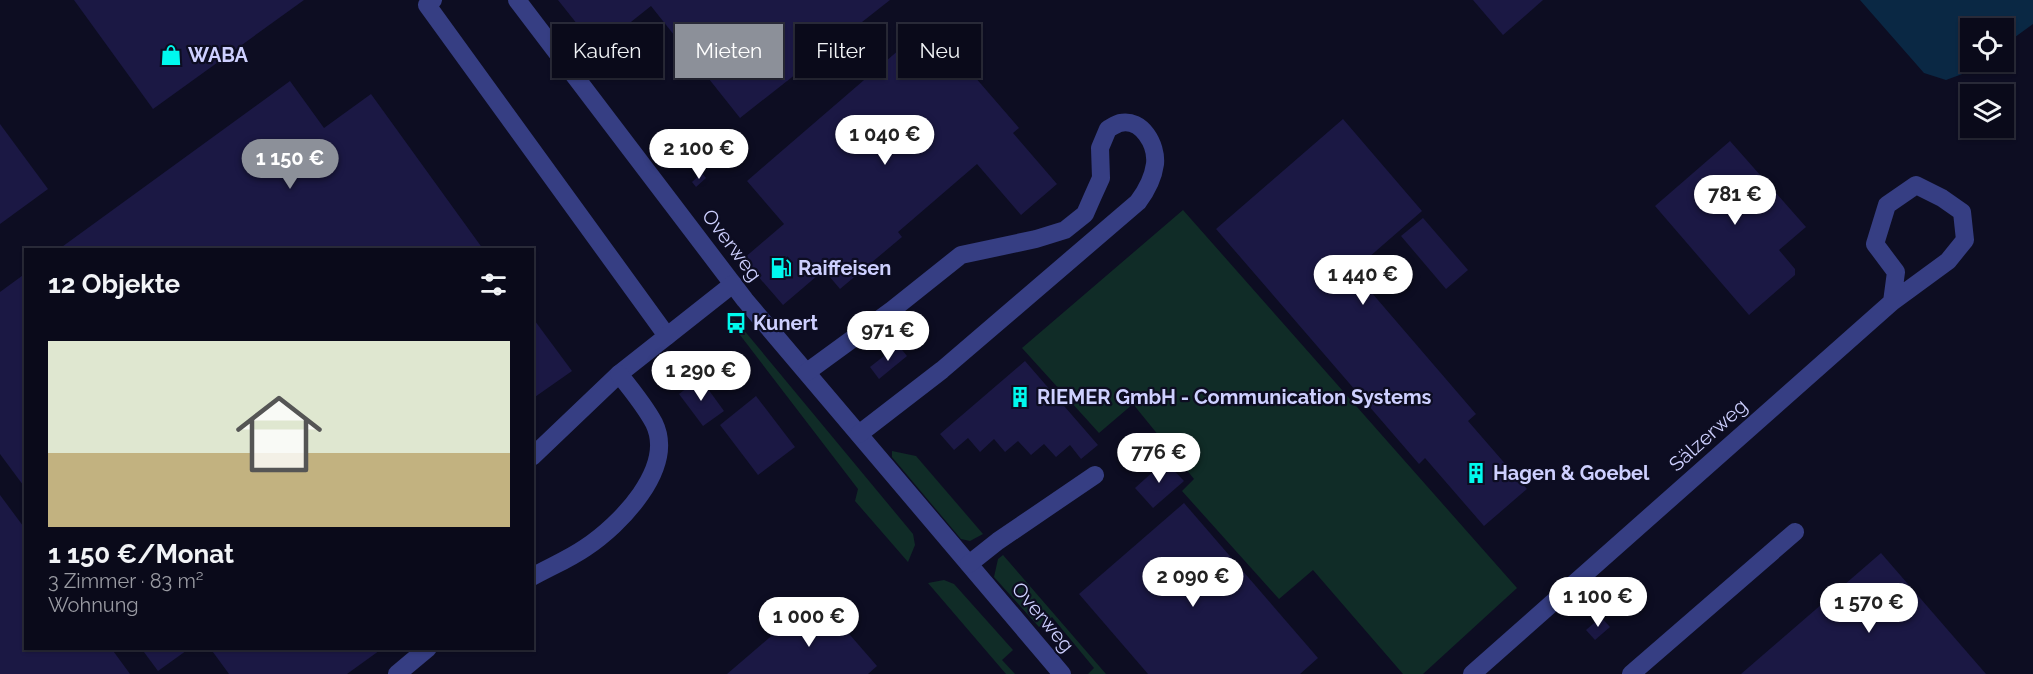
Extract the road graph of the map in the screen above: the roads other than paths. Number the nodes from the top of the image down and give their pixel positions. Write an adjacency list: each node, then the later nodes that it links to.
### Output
1 (433, 0): 5 (street)
2 (517, 0): 3 (street, Overweg)
3 (734, 284): 5 (street); 6 (street, Overweg)
4 (1892, 302): 4 (street, Sälzerweg); 17 (street, Sälzerweg)
5 (667, 336): 7 (street)
6 (807, 372): 8 (street, Overweg); 8 (street)
7 (619, 374): 9 (street); 13 (street)
8 (859, 434): 12 (street, Overweg)
9 (534, 455)
10 (1095, 475): 12 (street)
11 (1795, 532): 18 (street)
12 (969, 564): 16 (street, Overweg)
13 (534, 576)
14 (426, 650): 15 (street)
15 (397, 674)
16 (1062, 674)
17 (1472, 674)
18 (1630, 674)

